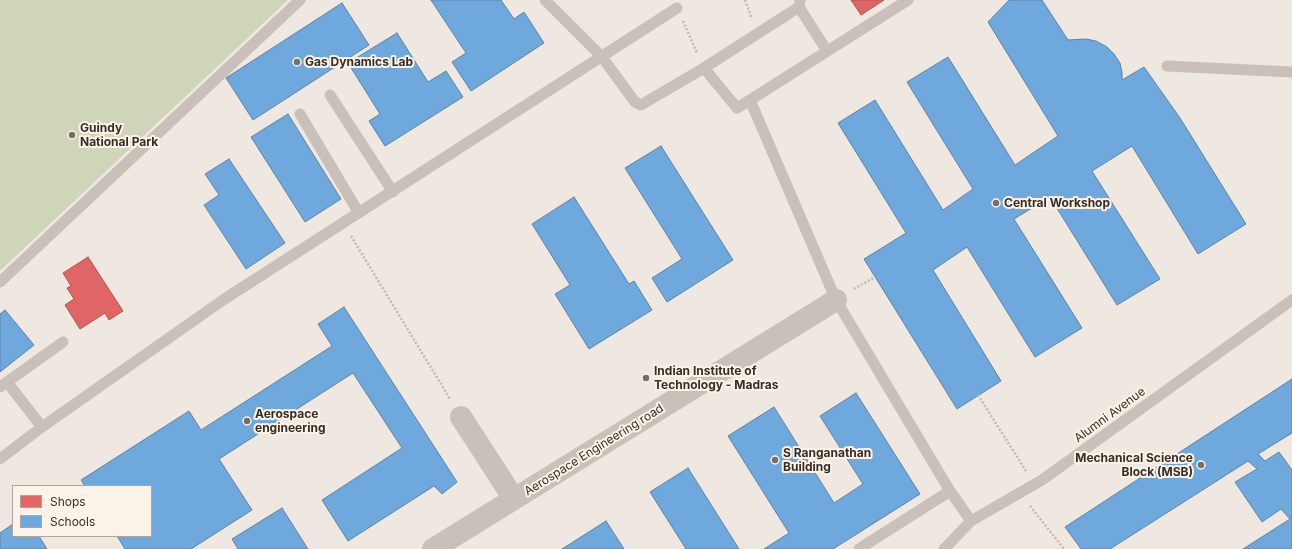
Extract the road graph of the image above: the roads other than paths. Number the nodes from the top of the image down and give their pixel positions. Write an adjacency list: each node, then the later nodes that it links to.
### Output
1 (300, 0): 16 (lane)
2 (545, 0): 7 (lane)
3 (908, 0): 6 (lane)
4 (800, 4): 6 (lane); 9 (lane)
5 (677, 8): 7 (lane)
6 (827, 51): 12 (lane)
7 (602, 56): 9 (lane); 14 (lane)
8 (1167, 66): 10 (lane)
9 (704, 68): 12 (lane)
10 (1292, 72)
11 (330, 94): 14 (lane)
12 (750, 100): 17 (lane)
13 (300, 114): 15 (lane)
14 (393, 192): 15 (lane)
15 (359, 213): 22 (lane)
16 (0, 282)
17 (836, 300): 24 (lane); 25 (street, Aerospace Engineering road)
18 (1292, 300): 26 (lane, Alumni Avenue)
19 (63, 342): 20 (lane)
20 (4, 384): 22 (lane)
21 (461, 417): 25 (street)
22 (42, 427): 23 (lane)
23 (0, 459)
24 (950, 491): 26 (lane); 28 (lane)
25 (514, 499): 27 (street, Aerospace Engineering road)
26 (971, 521): 29 (lane, Alumni Avenue)
27 (433, 549)
28 (859, 549)
29 (944, 549)

